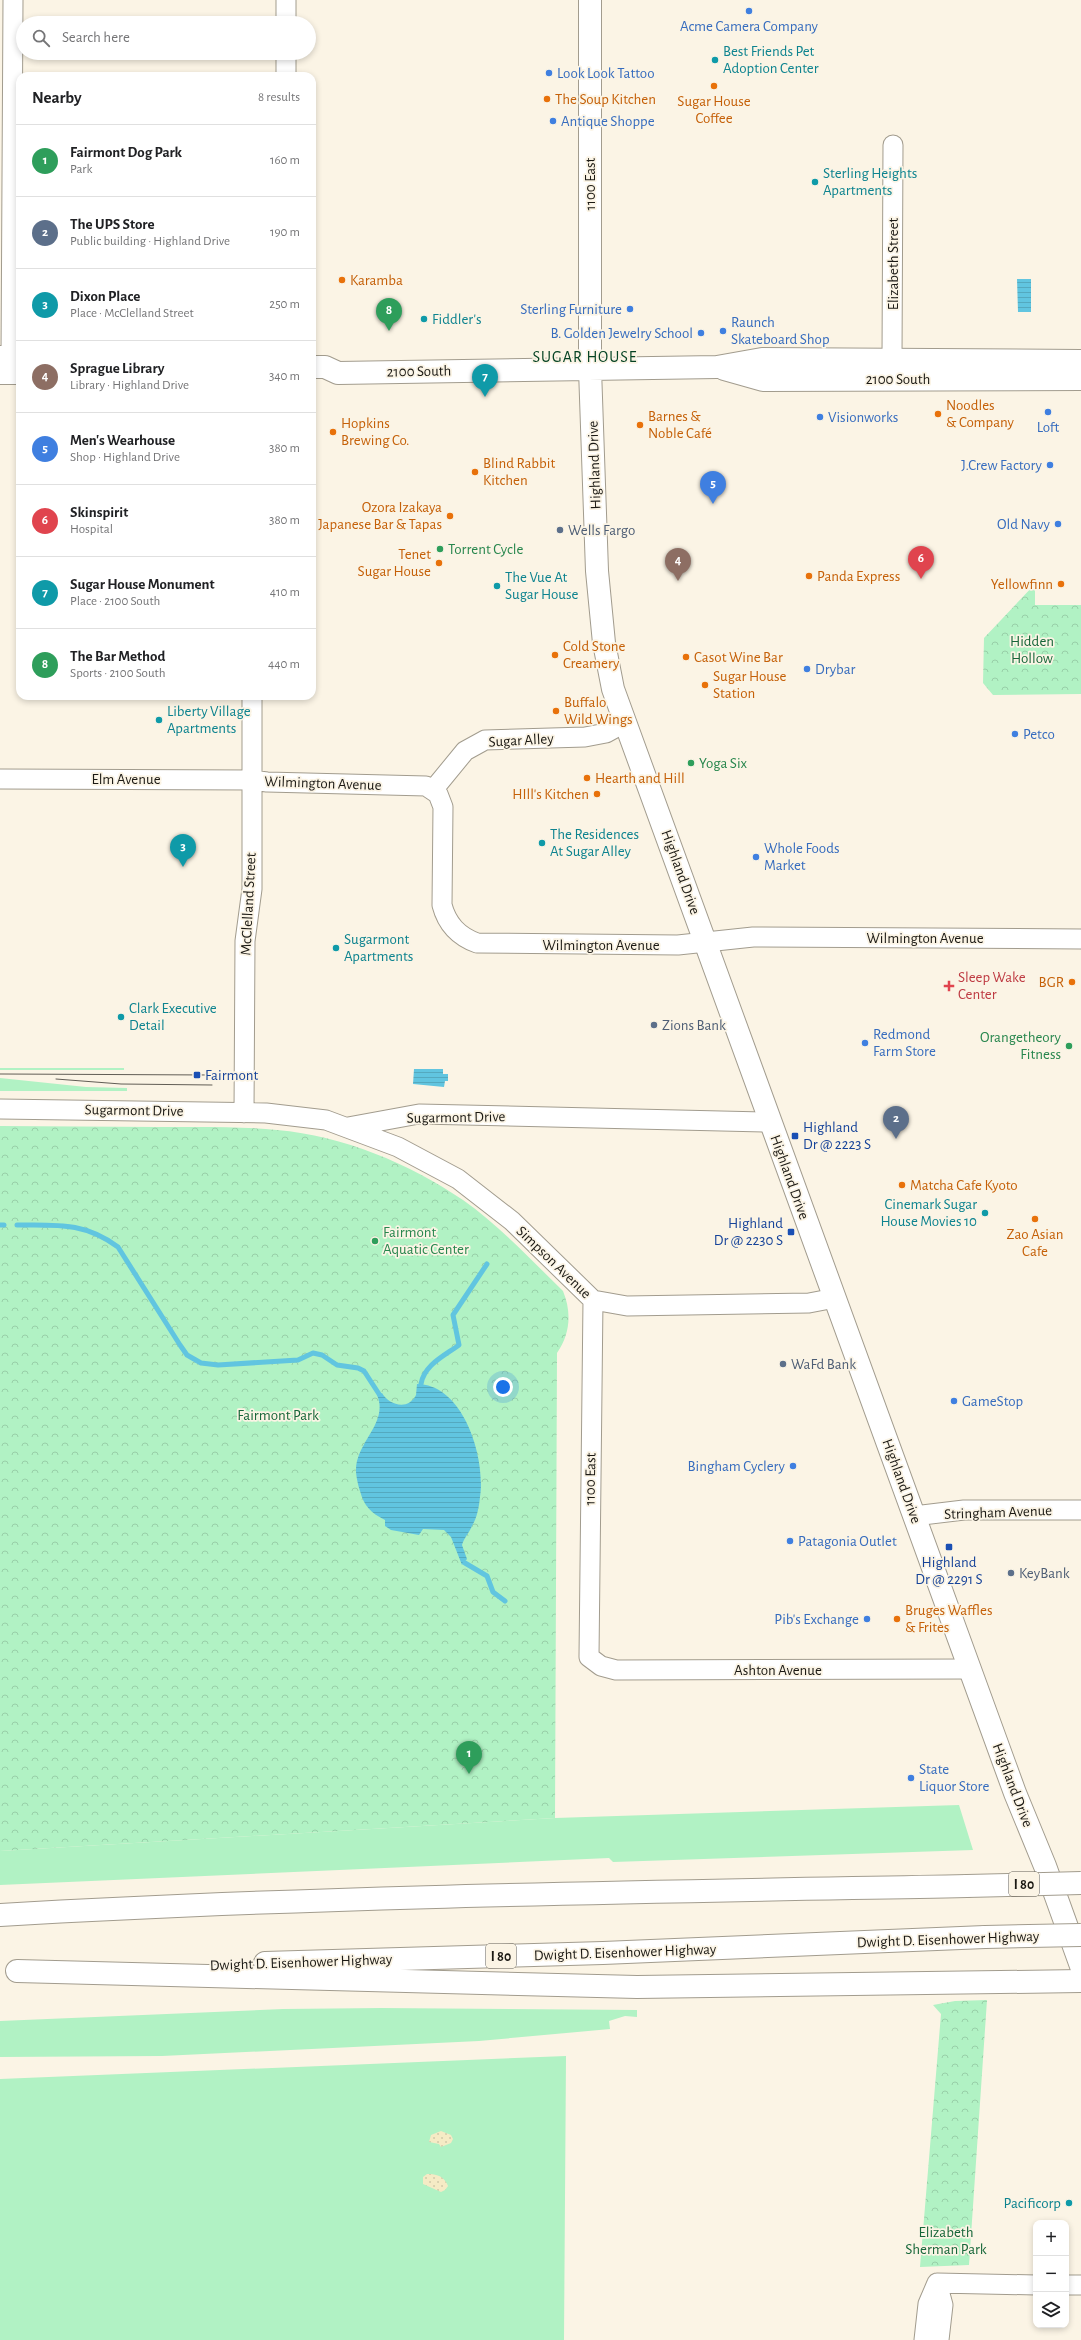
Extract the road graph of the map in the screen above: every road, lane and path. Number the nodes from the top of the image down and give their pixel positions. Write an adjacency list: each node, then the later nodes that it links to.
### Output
1 (13, 0): 9 (street)
2 (286, 0): 4 (street)
3 (590, 0): 13 (main road, 1100 East)
4 (286, 16)
5 (286, 60): 6 (street)
6 (286, 72)
7 (893, 145): 8 (street, Elizabeth Street)
8 (892, 359): 11 (main road, 2100 South); 12 (main road, 2100 South)
9 (9, 364)
10 (316, 367): 14 (main road, 2100 South)
11 (1080, 367): 12 (main road, 2100 South)
12 (717, 368): 13 (main road, 2100 South)
13 (590, 369): 14 (main road, 2100 South); 17 (main road, Highland Drive)
14 (338, 373): 15 (main road, 2100 South)
15 (316, 382)
16 (252, 700): 19 (street, McClelland Street)
17 (626, 722): 20 (street, Sugar Alley); 22 (main road, Highland Drive)
18 (0, 779): 19 (street, Elm Avenue)
19 (252, 780): 20 (street, Wilmington Avenue); 24 (street, McClelland Street)
20 (434, 790): 22 (street, Wilmington Avenue)
21 (1081, 939): 22 (street, Wilmington Avenue)
22 (706, 942): 25 (main road, Highland Drive)
23 (0, 1109): 24 (street, Sugarmont Drive)
24 (244, 1113): 26 (street, Sugarmont Drive)
25 (769, 1122): 26 (street, Sugarmont Drive); 27 (main road, Highland Drive)
26 (348, 1127): 28 (street, Simpson Avenue)
27 (835, 1298): 28 (street, Simpson Avenue); 30 (main road, Highland Drive)
28 (593, 1300): 31 (street, 1100 East)
29 (1081, 1510): 30 (street, Stringham Avenue)
30 (914, 1516): 32 (main road, Highland Drive)
31 (589, 1657): 32 (street, Ashton Avenue)
32 (971, 1669): 36 (main road, Highland Drive)
33 (1081, 1883): 34 (main road, I 80, bridge)
34 (0, 1915)
35 (1081, 1935): 37 (main road, Dwight D. Eisenhower Highway / I 80, bridge)
36 (1081, 1966)
37 (8, 1971): 38 (main road)
38 (1081, 1981)
39 (937, 2283): 40 (street); 43 (street); 44 (street)
40 (1033, 2285)
41 (1069, 2285): 42 (street)
42 (1081, 2285)
43 (924, 2340)
44 (939, 2340)

